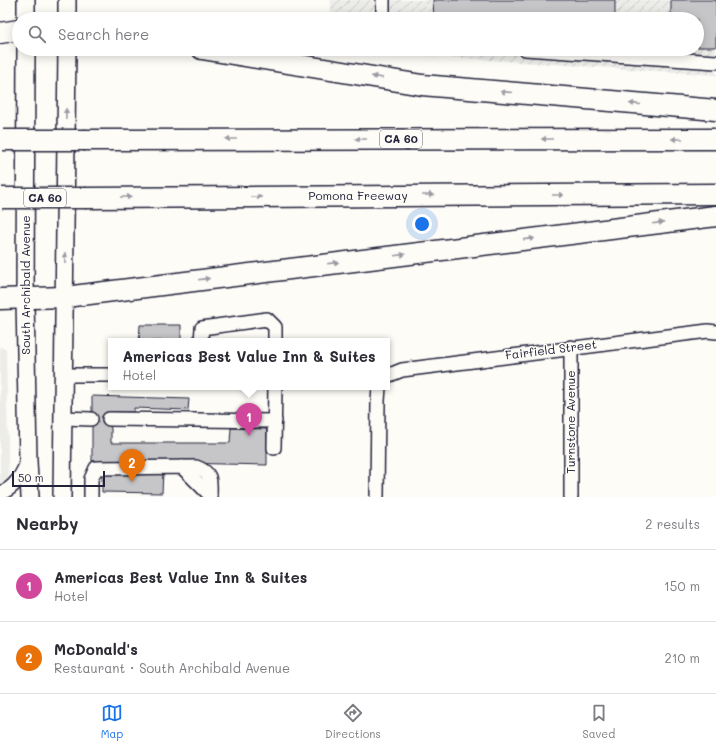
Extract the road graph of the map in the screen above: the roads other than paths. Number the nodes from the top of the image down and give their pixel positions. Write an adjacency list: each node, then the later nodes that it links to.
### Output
1 (26, 0): 4 (main road)
2 (67, 0): 5 (main road)
3 (383, 0): 6 (street)
4 (26, 12)
5 (67, 12)
6 (383, 12)
7 (12, 31): 8 (highway)
8 (0, 33)
9 (26, 56): 22 (main road, South Archibald Avenue)
10 (67, 56): 20 (main road, one-way to 10)
11 (245, 56): 14 (highway, one-way to 11)
12 (628, 56): 13 (street)
13 (716, 62)
14 (716, 110)
15 (716, 139): 16 (highway, CA 60, one-way to 16, bridge)
16 (1, 140)
17 (716, 194): 18 (highway, Pomona Freeway / CA 60, one-way to 17, bridge)
18 (1, 198)
19 (716, 216): 20 (highway, one-way to 19)
20 (65, 297): 22 (highway); 27 (main road)
21 (0, 299): 22 (highway)
22 (25, 299): 37 (main road, South Archibald Avenue)
23 (716, 332): 26 (street, Fairfield Street)
24 (201, 338): 25 (street)
25 (275, 338)
26 (572, 347): 29 (street, Fairfield Street); 45 (street, Turnstone Avenue)
27 (64, 375): 28 (street); 32 (main road)
28 (108, 375)
29 (390, 375)
30 (275, 390): 35 (street)
31 (379, 390): 44 (street)
32 (63, 418): 33 (street); 42 (main road)
33 (91, 419)
34 (109, 419): 35 (street)
35 (275, 422): 36 (street)
36 (274, 448)
37 (28, 461): 38 (street); 41 (main road, South Archibald Avenue)
38 (0, 494): 40 (street)
39 (210, 496): 43 (street)
40 (6, 497)
41 (30, 497)
42 (62, 497)
43 (91, 497)
44 (377, 497)
45 (571, 497)

